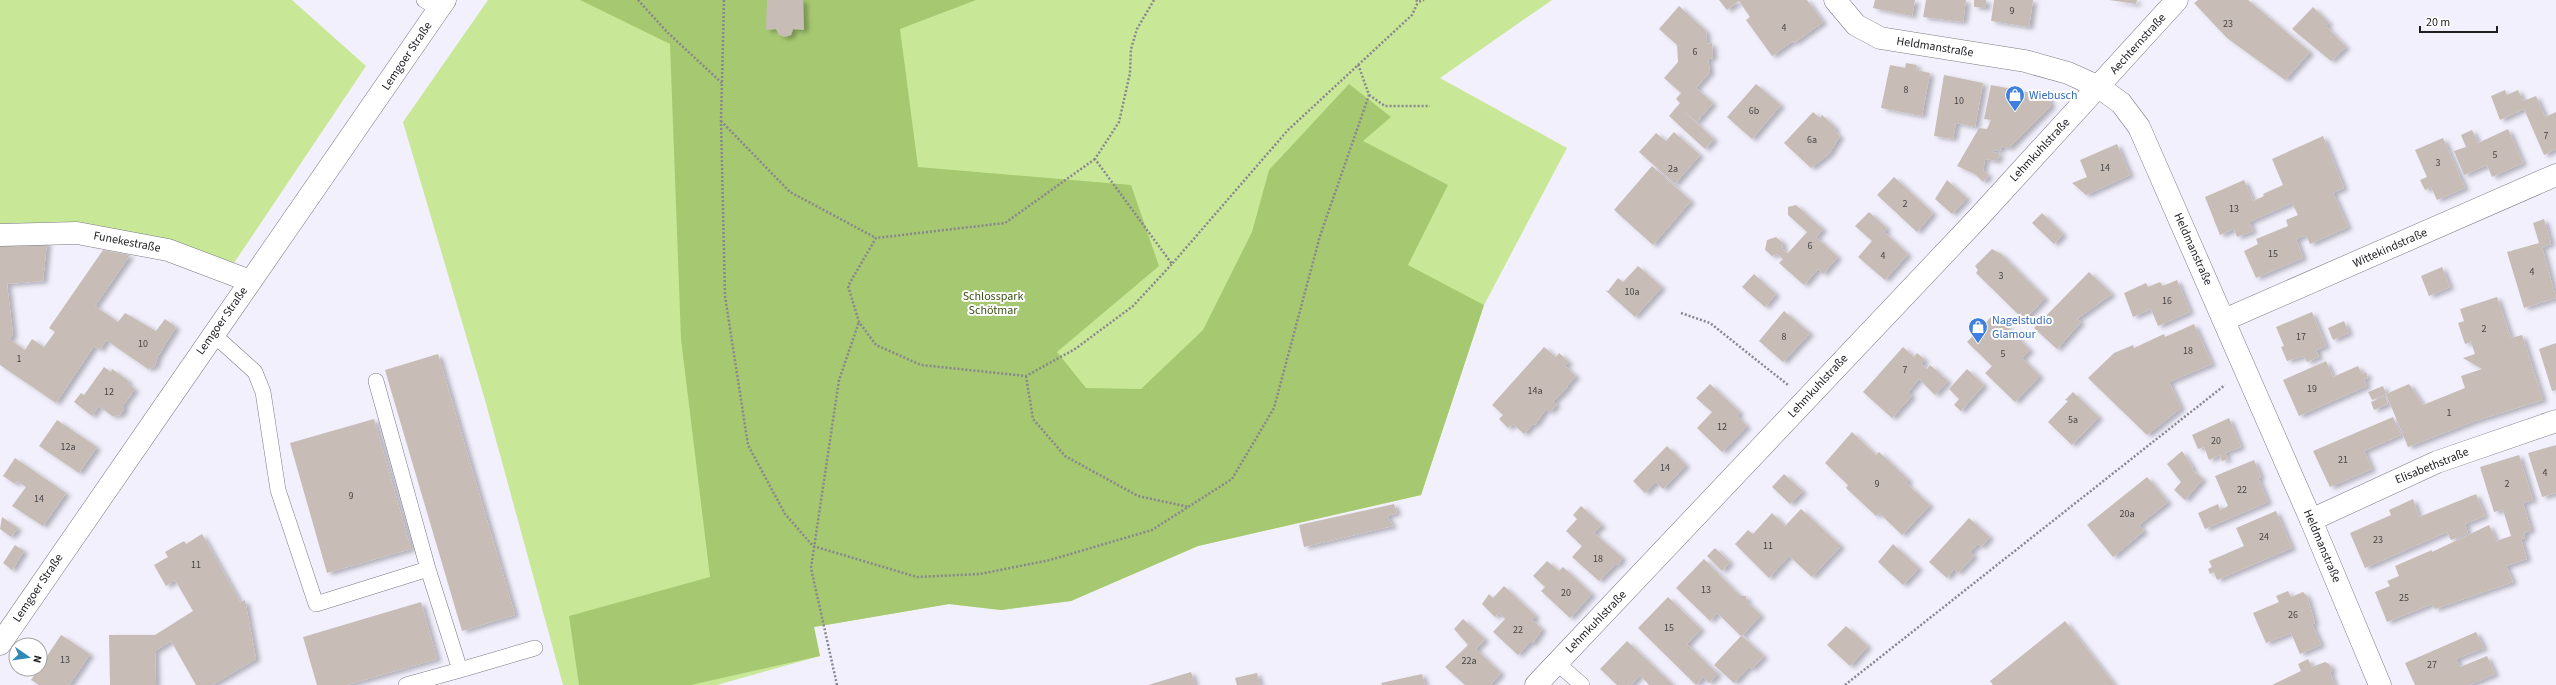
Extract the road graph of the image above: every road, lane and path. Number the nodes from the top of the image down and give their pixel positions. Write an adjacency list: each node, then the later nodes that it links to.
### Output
1 (638, 0): 10 (path)
2 (724, 0): 10 (path)
3 (1154, 0): 15 (path)
4 (1424, 0): 7 (path)
5 (1835, 0): 11 (street, Heldmanstraße)
6 (2177, 0): 11 (street, Aechternstraße)
7 (1417, 1): 9 (path)
8 (436, 3): 20 (street, Lemgoer Straße)
9 (1358, 64): 12 (path); 19 (path)
10 (723, 84): 14 (path)
11 (2099, 87): 22 (street, Heldmanstraße); 28 (street, Lehmkuhlstraße)
12 (1369, 95): 13 (path); 30 (path)
13 (1430, 106)
14 (721, 121): 18 (path); 32 (path)
15 (1095, 159): 18 (path); 19 (path)
16 (2556, 175): 22 (street, Wittekindstraße)
17 (0, 235): 20 (street, Funekestraße)
18 (876, 238): 23 (path)
19 (1172, 264): 26 (path)
20 (250, 281): 24 (street, Lemgoer Straße)
21 (1681, 313): 28 (path)
22 (2224, 320): 25 (street, Heldmanstraße)
23 (859, 322): 26 (path); 32 (path)
24 (213, 334): 33 (lane); 34 (street, Lemgoer Straße)
25 (2246, 369): 31 (street, Heldmanstraße); 42 (path)
26 (1026, 376): 30 (path)
27 (376, 381): 33 (lane)
28 (1805, 399): 36 (street, Lehmkuhlstraße)
29 (2556, 421): 31 (street, Elisabethstraße)
30 (1188, 507): 32 (path)
31 (2311, 520): 43 (street, Heldmanstraße)
32 (813, 546): 39 (path)
33 (428, 569): 37 (lane)
34 (0, 644)
35 (535, 648): 37 (lane)
36 (1557, 663): 40 (street, Lehmkuhlstraße); 41 (lane)
37 (460, 670): 38 (lane)
38 (406, 685)
39 (837, 685)
40 (1536, 685)
41 (1582, 685)
42 (1845, 685)
43 (2380, 685)

